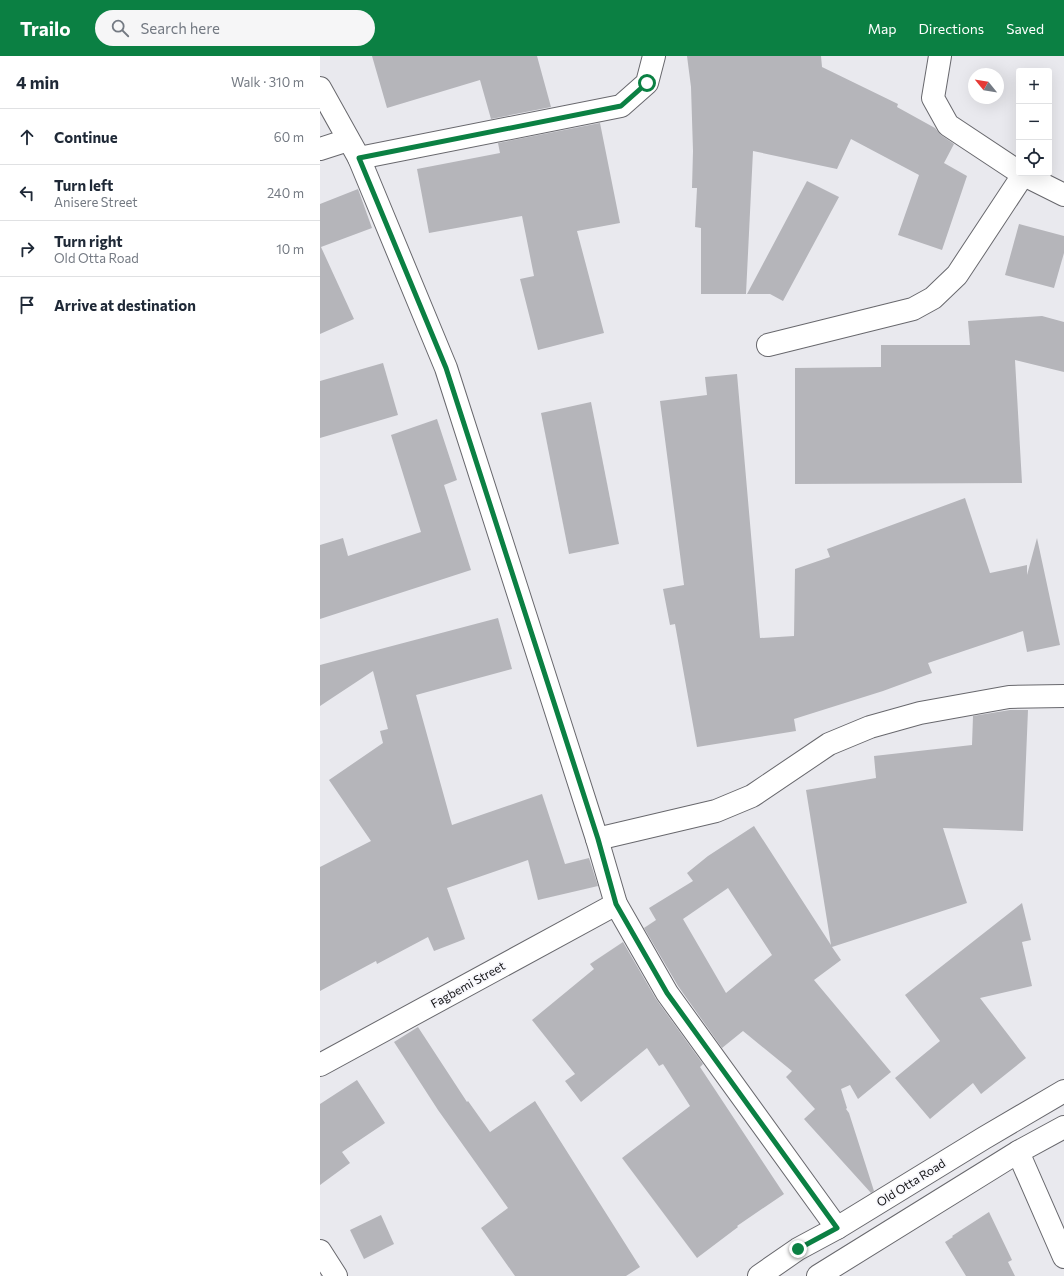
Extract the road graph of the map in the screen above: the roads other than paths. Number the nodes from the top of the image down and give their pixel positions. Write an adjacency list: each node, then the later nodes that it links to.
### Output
1 (654, 56): 6 (street)
2 (940, 56): 7 (street)
3 (320, 88): 4 (street)
4 (348, 140): 5 (street); 6 (street)
5 (320, 149)
6 (359, 158): 13 (street)
7 (1016, 170)
8 (1019, 176): 11 (street)
9 (1027, 176): 10 (street)
10 (1064, 195)
11 (768, 345)
12 (1064, 696): 13 (street)
13 (598, 839): 14 (street)
14 (616, 904): 15 (street, Fagbemi Street); 19 (street)
15 (320, 1065)
16 (1064, 1091): 19 (street, Old Otta Road)
17 (1064, 1127): 18 (street)
18 (1018, 1152): 21 (street); 22 (street)
19 (837, 1228): 24 (street, Old Otta Road)
20 (320, 1251): 23 (street)
21 (1064, 1257)
22 (841, 1269): 25 (street)
23 (336, 1276)
24 (759, 1276)
25 (818, 1276)

